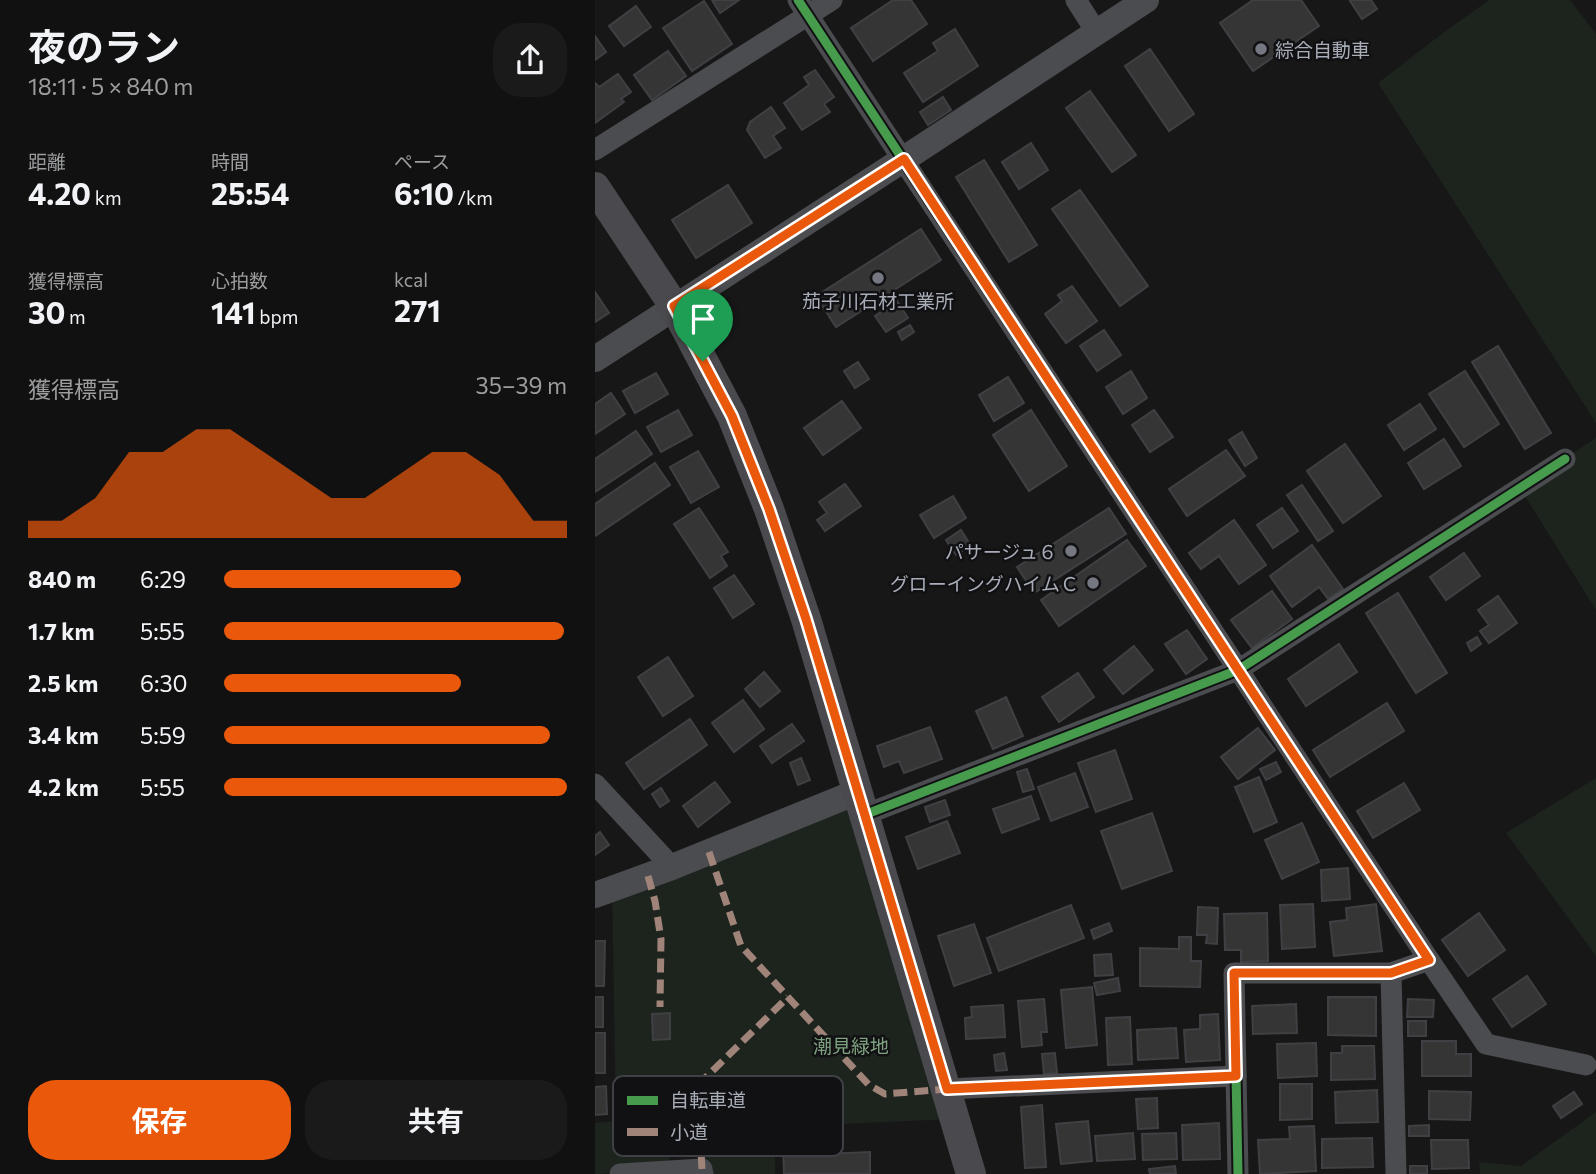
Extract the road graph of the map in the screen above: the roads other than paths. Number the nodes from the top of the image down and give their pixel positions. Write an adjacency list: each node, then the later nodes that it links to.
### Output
1 (832, 0): 4 (street)
2 (1076, 0): 5 (street)
3 (1146, 0): 5 (street)
4 (804, 8): 6 (street); 7 (street)
5 (1097, 33): 7 (street)
6 (595, 150)
7 (904, 159): 9 (street); 12 (street)
8 (595, 187): 9 (main road)
9 (674, 306): 10 (street); 14 (main road)
10 (595, 359)
11 (1565, 459): 12 (street)
12 (1238, 670): 14 (street); 17 (street)
13 (595, 784): 15 (street)
14 (860, 804): 15 (street); 21 (main road)
15 (672, 867): 16 (street)
16 (595, 895)
17 (1429, 960): 18 (street); 19 (street)
18 (1391, 973): 20 (street); 26 (street)
19 (1586, 1065)
20 (1236, 1076): 21 (street); 25 (street)
21 (947, 1089): 24 (main road)
22 (620, 1174): 23 (street)
23 (703, 1174)
24 (971, 1174)
25 (1238, 1174)
26 (1396, 1174)

